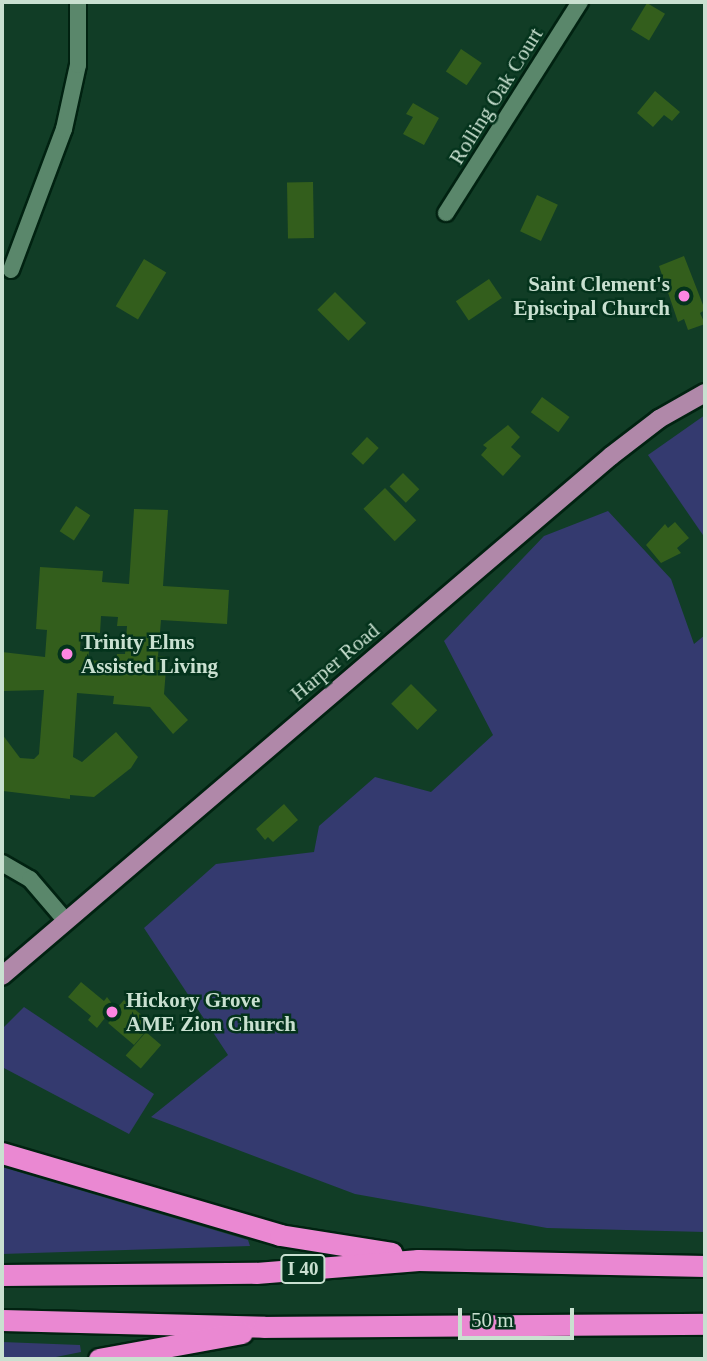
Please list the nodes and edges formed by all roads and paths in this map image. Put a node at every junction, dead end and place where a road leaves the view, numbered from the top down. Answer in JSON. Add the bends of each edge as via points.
{"nodes":[{"id":1,"x":78,"y":2,"type":"edge"},
{"id":2,"x":580,"y":2,"type":"edge"},
{"id":3,"x":446,"y":213,"type":"dead end"},
{"id":4,"x":11,"y":270,"type":"dead end"},
{"id":5,"x":705,"y":393,"type":"edge"},
{"id":6,"x":2,"y":863,"type":"edge"},
{"id":7,"x":65,"y":920,"type":"junction"},
{"id":8,"x":2,"y":976,"type":"edge"},
{"id":9,"x":2,"y":1153,"type":"edge"},
{"id":10,"x":418,"y":1260,"type":"junction"},
{"id":11,"x":705,"y":1266,"type":"edge"},
{"id":12,"x":2,"y":1275,"type":"edge"},
{"id":13,"x":2,"y":1320,"type":"edge"},
{"id":14,"x":705,"y":1324,"type":"edge"},
{"id":15,"x":264,"y":1327,"type":"junction"},
{"id":16,"x":99,"y":1359,"type":"edge"}],
"edges":[{"from":1,"to":4,"type":"street","via":[[78,65],[64,129]]},
{"from":2,"to":3,"type":"street","name":"Rolling Oak Court"},
{"from":5,"to":7,"type":"main road","name":"Harper Road","via":[[659,419],[611,456]]},
{"from":6,"to":7,"type":"street","via":[[30,879]]},
{"from":7,"to":8,"type":"main road","name":"Harper Road"},
{"from":9,"to":10,"type":"highway","via":[[280,1235]]},
{"from":10,"to":11,"type":"highway","number":"I 40"},
{"from":10,"to":12,"type":"highway","number":"I 40","via":[[256,1273]]},
{"from":13,"to":15,"type":"highway"},
{"from":14,"to":15,"type":"highway"},
{"from":15,"to":16,"type":"highway","via":[[199,1344]]}]}
